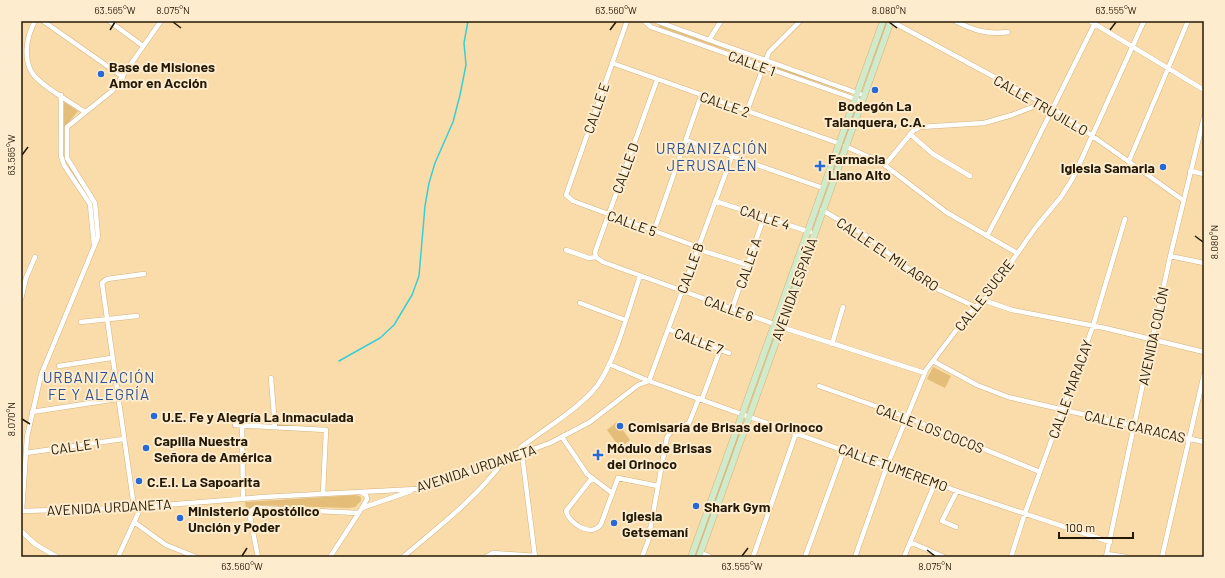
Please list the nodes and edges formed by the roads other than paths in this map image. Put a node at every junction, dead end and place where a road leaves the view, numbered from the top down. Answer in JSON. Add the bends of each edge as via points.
{"nodes":[{"id":1,"x":36,"y":21,"type":"edge"},
{"id":2,"x":43,"y":21,"type":"edge"},
{"id":3,"x":108,"y":21,"type":"edge"},
{"id":4,"x":161,"y":21,"type":"edge"},
{"id":5,"x":627,"y":21,"type":"edge"},
{"id":6,"x":644,"y":21,"type":"edge"},
{"id":7,"x":656,"y":21,"type":"edge"},
{"id":8,"x":721,"y":21,"type":"edge"},
{"id":9,"x":800,"y":21,"type":"edge"},
{"id":10,"x":883,"y":21,"type":"edge"},
{"id":11,"x":891,"y":21,"type":"edge"},
{"id":12,"x":955,"y":21,"type":"edge"},
{"id":13,"x":1090,"y":21,"type":"edge"},
{"id":14,"x":1144,"y":21,"type":"edge"},
{"id":15,"x":1188,"y":21,"type":"edge"},
{"id":16,"x":1095,"y":23,"type":"edge"},
{"id":17,"x":1008,"y":32,"type":"dead end"},
{"id":18,"x":709,"y":40,"type":"junction"},
{"id":19,"x":143,"y":46,"type":"junction"},
{"id":20,"x":1132,"y":47,"type":"junction"},
{"id":21,"x":765,"y":60,"type":"junction"},
{"id":22,"x":612,"y":63,"type":"junction"},
{"id":23,"x":763,"y":67,"type":"junction"},
{"id":24,"x":1168,"y":69,"type":"junction"},
{"id":25,"x":122,"y":77,"type":"junction"},
{"id":26,"x":657,"y":80,"type":"junction"},
{"id":27,"x":1204,"y":90,"type":"edge"},
{"id":28,"x":857,"y":92,"type":"junction"},
{"id":29,"x":61,"y":95,"type":"junction"},
{"id":30,"x":864,"y":95,"type":"junction"},
{"id":31,"x":701,"y":96,"type":"junction"},
{"id":32,"x":854,"y":99,"type":"junction"},
{"id":33,"x":861,"y":102,"type":"junction"},
{"id":34,"x":1043,"y":104,"type":"junction"},
{"id":35,"x":1053,"y":109,"type":"junction"},
{"id":36,"x":747,"y":111,"type":"junction"},
{"id":37,"x":85,"y":112,"type":"junction"},
{"id":38,"x":1204,"y":117,"type":"edge"},
{"id":39,"x":910,"y":134,"type":"junction"},
{"id":40,"x":1092,"y":134,"type":"junction"},
{"id":41,"x":686,"y":140,"type":"junction"},
{"id":42,"x":838,"y":143,"type":"junction"},
{"id":43,"x":846,"y":146,"type":"junction"},
{"id":44,"x":732,"y":156,"type":"junction"},
{"id":45,"x":1129,"y":161,"type":"junction"},
{"id":46,"x":885,"y":165,"type":"junction"},
{"id":47,"x":1190,"y":171,"type":"junction"},
{"id":48,"x":1204,"y":174,"type":"edge"},
{"id":49,"x":970,"y":176,"type":"dead end"},
{"id":50,"x":822,"y":188,"type":"junction"},
{"id":51,"x":567,"y":196,"type":"joint"},
{"id":52,"x":1183,"y":200,"type":"junction"},
{"id":53,"x":715,"y":201,"type":"junction"},
{"id":54,"x":822,"y":210,"type":"junction"},
{"id":55,"x":609,"y":214,"type":"junction"},
{"id":56,"x":764,"y":217,"type":"junction"},
{"id":57,"x":1125,"y":219,"type":"dead end"},
{"id":58,"x":654,"y":231,"type":"junction"},
{"id":59,"x":807,"y":231,"type":"junction"},
{"id":60,"x":814,"y":234,"type":"junction"},
{"id":61,"x":987,"y":236,"type":"junction"},
{"id":62,"x":94,"y":245,"type":"junction"},
{"id":63,"x":698,"y":248,"type":"junction"},
{"id":64,"x":566,"y":250,"type":"dead end"},
{"id":65,"x":1017,"y":252,"type":"junction"},
{"id":66,"x":1170,"y":256,"type":"junction"},
{"id":67,"x":35,"y":257,"type":"dead end"},
{"id":68,"x":596,"y":257,"type":"junction"},
{"id":69,"x":1204,"y":263,"type":"edge"},
{"id":70,"x":748,"y":265,"type":"junction"},
{"id":71,"x":144,"y":274,"type":"dead end"},
{"id":72,"x":640,"y":276,"type":"junction"},
{"id":73,"x":682,"y":291,"type":"junction"},
{"id":74,"x":21,"y":299,"type":"edge"},
{"id":75,"x":983,"y":300,"type":"junction"},
{"id":76,"x":580,"y":302,"type":"dead end"},
{"id":77,"x":843,"y":307,"type":"dead end"},
{"id":78,"x":976,"y":307,"type":"junction"},
{"id":79,"x":732,"y":309,"type":"junction"},
{"id":80,"x":137,"y":316,"type":"dead end"},
{"id":81,"x":106,"y":319,"type":"junction"},
{"id":82,"x":625,"y":320,"type":"junction"},
{"id":83,"x":81,"y":322,"type":"dead end"},
{"id":84,"x":774,"y":324,"type":"junction"},
{"id":85,"x":1093,"y":326,"type":"junction"},
{"id":86,"x":781,"y":327,"type":"junction"},
{"id":87,"x":668,"y":330,"type":"junction"},
{"id":88,"x":1152,"y":339,"type":"junction"},
{"id":89,"x":832,"y":344,"type":"junction"},
{"id":90,"x":720,"y":350,"type":"junction"},
{"id":91,"x":1204,"y":352,"type":"edge"},
{"id":92,"x":729,"y":354,"type":"dead end"},
{"id":93,"x":112,"y":358,"type":"junction"},
{"id":94,"x":933,"y":361,"type":"junction"},
{"id":95,"x":609,"y":364,"type":"junction"},
{"id":96,"x":59,"y":366,"type":"dead end"},
{"id":97,"x":924,"y":373,"type":"junction"},
{"id":98,"x":1204,"y":374,"type":"edge"},
{"id":99,"x":271,"y":378,"type":"dead end"},
{"id":100,"x":649,"y":380,"type":"junction"},
{"id":101,"x":819,"y":386,"type":"dead end"},
{"id":102,"x":117,"y":398,"type":"junction"},
{"id":103,"x":700,"y":399,"type":"junction"},
{"id":104,"x":1062,"y":410,"type":"junction"},
{"id":105,"x":32,"y":412,"type":"junction"},
{"id":106,"x":742,"y":414,"type":"junction"},
{"id":107,"x":749,"y":416,"type":"junction"},
{"id":108,"x":906,"y":417,"type":"junction"},
{"id":109,"x":235,"y":425,"type":"dead end"},
{"id":110,"x":242,"y":425,"type":"junction"},
{"id":111,"x":1134,"y":426,"type":"junction"},
{"id":112,"x":275,"y":427,"type":"junction"},
{"id":113,"x":796,"y":433,"type":"junction"},
{"id":114,"x":562,"y":436,"type":"junction"},
{"id":115,"x":123,"y":438,"type":"junction"},
{"id":116,"x":1189,"y":438,"type":"junction"},
{"id":117,"x":1204,"y":442,"type":"edge"},
{"id":118,"x":844,"y":450,"type":"junction"},
{"id":119,"x":26,"y":453,"type":"junction"},
{"id":120,"x":522,"y":454,"type":"junction"},
{"id":121,"x":514,"y":456,"type":"junction"},
{"id":122,"x":504,"y":460,"type":"junction"},
{"id":123,"x":887,"y":466,"type":"junction"},
{"id":124,"x":1040,"y":472,"type":"junction"},
{"id":125,"x":592,"y":478,"type":"junction"},
{"id":126,"x":935,"y":483,"type":"junction"},
{"id":127,"x":658,"y":486,"type":"junction"},
{"id":128,"x":416,"y":489,"type":"junction"},
{"id":129,"x":957,"y":490,"type":"junction"},
{"id":130,"x":360,"y":492,"type":"junction"},
{"id":131,"x":323,"y":493,"type":"junction"},
{"id":132,"x":612,"y":493,"type":"junction"},
{"id":133,"x":243,"y":499,"type":"junction"},
{"id":134,"x":134,"y":507,"type":"junction"},
{"id":135,"x":141,"y":507,"type":"junction"},
{"id":136,"x":362,"y":508,"type":"junction"},
{"id":137,"x":22,"y":511,"type":"edge"},
{"id":138,"x":358,"y":512,"type":"junction"},
{"id":139,"x":1025,"y":513,"type":"junction"},
{"id":140,"x":134,"y":522,"type":"junction"},
{"id":141,"x":956,"y":527,"type":"dead end"},
{"id":142,"x":21,"y":531,"type":"edge"},
{"id":143,"x":910,"y":542,"type":"junction"},
{"id":144,"x":1110,"y":542,"type":"junction"},
{"id":145,"x":184,"y":555,"type":"edge"},
{"id":146,"x":700,"y":555,"type":"edge"},
{"id":147,"x":535,"y":556,"type":"edge"},
{"id":148,"x":1107,"y":556,"type":"edge"},
{"id":149,"x":57,"y":557,"type":"edge"},
{"id":150,"x":118,"y":557,"type":"edge"},
{"id":151,"x":196,"y":557,"type":"edge"},
{"id":152,"x":258,"y":557,"type":"edge"},
{"id":153,"x":330,"y":557,"type":"edge"},
{"id":154,"x":402,"y":557,"type":"edge"},
{"id":155,"x":486,"y":557,"type":"edge"},
{"id":156,"x":642,"y":557,"type":"edge"},
{"id":157,"x":691,"y":557,"type":"edge"},
{"id":158,"x":710,"y":557,"type":"edge"},
{"id":159,"x":753,"y":557,"type":"edge"},
{"id":160,"x":805,"y":557,"type":"edge"},
{"id":161,"x":855,"y":557,"type":"edge"},
{"id":162,"x":904,"y":557,"type":"edge"},
{"id":163,"x":944,"y":557,"type":"edge"},
{"id":164,"x":1011,"y":557,"type":"edge"},
{"id":165,"x":1126,"y":557,"type":"edge"},
{"id":166,"x":1162,"y":557,"type":"edge"}],
"edges":[{"from":1,"to":29,"type":"street","via":[[28,35],[30,66],[36,77]]},
{"from":2,"to":25,"type":"street"},
{"from":3,"to":19,"type":"street"},
{"from":4,"to":19,"type":"street"},
{"from":5,"to":22,"type":"street","name":"CALLE E"},
{"from":6,"to":23,"type":"street","name":"CALLE 1","via":[[651,27]]},
{"from":7,"to":18,"type":"street","name":"CALLE 1"},
{"from":8,"to":18,"type":"street"},
{"from":9,"to":21,"type":"street","via":[[772,49]]},
{"from":10,"to":28,"type":"main road","name":"AVENIDA ESPAÑA"},
{"from":11,"to":30,"type":"main road","name":"AVENIDA ESPAÑA"},
{"from":11,"to":34,"type":"street","name":"CALLE TRUJILLO"},
{"from":12,"to":17,"type":"street","via":[[979,32]]},
{"from":13,"to":16,"type":"street"},
{"from":14,"to":20,"type":"street","name":"CALLE SUCRE"},
{"from":15,"to":24,"type":"street"},
{"from":16,"to":20,"type":"street"},
{"from":16,"to":35,"type":"street"},
{"from":18,"to":21,"type":"street","name":"CALLE 1"},
{"from":19,"to":25,"type":"street"},
{"from":20,"to":24,"type":"street"},
{"from":20,"to":40,"type":"street","name":"CALLE SUCRE"},
{"from":21,"to":23,"type":"street"},
{"from":21,"to":28,"type":"street","name":"CALLE 1"},
{"from":22,"to":26,"type":"street","name":"CALLE 2"},
{"from":22,"to":51,"type":"street","name":"CALLE E"},
{"from":23,"to":32,"type":"street","name":"CALLE 1"},
{"from":23,"to":36,"type":"street"},
{"from":24,"to":27,"type":"street"},
{"from":24,"to":45,"type":"street"},
{"from":25,"to":37,"type":"street","via":[[112,91]]},
{"from":26,"to":31,"type":"street","name":"CALLE 2"},
{"from":26,"to":55,"type":"street","name":"CALLE D"},
{"from":28,"to":30,"type":"street","name":"CALLE 1"},
{"from":28,"to":32,"type":"main road","name":"AVENIDA ESPAÑA"},
{"from":29,"to":37,"type":"street"},
{"from":29,"to":62,"type":"street","via":[[61,156],[64,166],[89,202]]},
{"from":30,"to":33,"type":"main road","name":"AVENIDA ESPAÑA"},
{"from":31,"to":36,"type":"street","name":"CALLE 2"},
{"from":31,"to":41,"type":"street"},
{"from":32,"to":33,"type":"street","name":"CALLE 1"},
{"from":32,"to":42,"type":"main road","name":"AVENIDA ESPAÑA"},
{"from":33,"to":43,"type":"main road","name":"AVENIDA ESPAÑA"},
{"from":34,"to":35,"type":"street","name":"CALLE TRUJILLO"},
{"from":34,"to":39,"type":"street","via":[[998,120],[973,125],[920,127]]},
{"from":35,"to":40,"type":"street","name":"CALLE TRUJILLO"},
{"from":35,"to":61,"type":"street"},
{"from":36,"to":42,"type":"street","name":"CALLE 2"},
{"from":37,"to":62,"type":"street","via":[[67,127],[66,156],[95,203],[98,237]]},
{"from":38,"to":47,"type":"street","name":"AVENIDA COLÓN"},
{"from":39,"to":46,"type":"street"},
{"from":39,"to":49,"type":"street","via":[[933,154]]},
{"from":40,"to":45,"type":"street","name":"CALLE TRUJILLO"},
{"from":40,"to":65,"type":"street","name":"CALLE SUCRE","via":[[1065,191]]},
{"from":41,"to":44,"type":"street"},
{"from":41,"to":58,"type":"street"},
{"from":42,"to":50,"type":"main road","name":"AVENIDA ESPAÑA"},
{"from":43,"to":46,"type":"street"},
{"from":43,"to":54,"type":"main road","name":"AVENIDA ESPAÑA"},
{"from":44,"to":50,"type":"street"},
{"from":44,"to":53,"type":"street","name":"CALLE B"},
{"from":45,"to":52,"type":"street","name":"CALLE TRUJILLO"},
{"from":46,"to":61,"type":"street","via":[[946,212]]},
{"from":47,"to":48,"type":"street"},
{"from":47,"to":52,"type":"street","name":"AVENIDA COLÓN"},
{"from":50,"to":59,"type":"main road","name":"AVENIDA ESPAÑA"},
{"from":51,"to":55,"type":"street","name":"CALLE 5","via":[[573,201]]},
{"from":52,"to":66,"type":"street","name":"AVENIDA COLÓN"},
{"from":53,"to":56,"type":"street","name":"CALLE 4"},
{"from":53,"to":63,"type":"street","name":"CALLE B"},
{"from":54,"to":60,"type":"main road","name":"AVENIDA ESPAÑA"},
{"from":54,"to":78,"type":"street","name":"CALLE EL MILAGRO","via":[[865,235],[931,286]]},
{"from":55,"to":58,"type":"street","name":"CALLE 5"},
{"from":55,"to":68,"type":"street","name":"CALLE D","via":[[595,252]]},
{"from":56,"to":59,"type":"street","name":"CALLE 4"},
{"from":56,"to":70,"type":"street","name":"CALLE A"},
{"from":57,"to":85,"type":"street","name":"CALLE MARACAY"},
{"from":58,"to":63,"type":"street","name":"CALLE 5"},
{"from":59,"to":60,"type":"street","name":"CALLE 4"},
{"from":59,"to":84,"type":"main road","name":"AVENIDA ESPAÑA"},
{"from":60,"to":86,"type":"main road","name":"AVENIDA ESPAÑA"},
{"from":61,"to":65,"type":"street"},
{"from":62,"to":105,"type":"street","via":[[44,364]]},
{"from":63,"to":70,"type":"street","name":"CALLE 5"},
{"from":63,"to":73,"type":"street","name":"CALLE B"},
{"from":64,"to":68,"type":"street","name":"CALLE 6","via":[[589,258]]},
{"from":65,"to":75,"type":"street","name":"CALLE SUCRE"},
{"from":66,"to":69,"type":"street"},
{"from":66,"to":88,"type":"street","name":"AVENIDA COLÓN"},
{"from":67,"to":74,"type":"street"},
{"from":68,"to":72,"type":"street","name":"CALLE 6","via":[[602,262]]},
{"from":70,"to":79,"type":"street","name":"CALLE A"},
{"from":71,"to":81,"type":"street","via":[[103,281]]},
{"from":72,"to":73,"type":"street","name":"CALLE 6"},
{"from":72,"to":82,"type":"street"},
{"from":73,"to":79,"type":"street","name":"CALLE 6"},
{"from":73,"to":87,"type":"street","name":"CALLE B"},
{"from":75,"to":78,"type":"street","name":"CALLE SUCRE"},
{"from":75,"to":85,"type":"street","via":[[1012,310]]},
{"from":76,"to":82,"type":"street"},
{"from":77,"to":89,"type":"street"},
{"from":78,"to":94,"type":"street","name":"CALLE SUCRE"},
{"from":79,"to":84,"type":"street","name":"CALLE 6"},
{"from":80,"to":81,"type":"street"},
{"from":81,"to":83,"type":"street"},
{"from":81,"to":93,"type":"street"},
{"from":82,"to":95,"type":"street"},
{"from":84,"to":106,"type":"main road","name":"AVENIDA ESPAÑA"},
{"from":85,"to":88,"type":"street"},
{"from":85,"to":104,"type":"street","name":"CALLE MARACAY"},
{"from":86,"to":89,"type":"street"},
{"from":86,"to":107,"type":"main road","name":"AVENIDA ESPAÑA"},
{"from":87,"to":90,"type":"street","name":"CALLE 7"},
{"from":87,"to":100,"type":"street","name":"CALLE B"},
{"from":88,"to":91,"type":"street"},
{"from":88,"to":111,"type":"street","name":"AVENIDA COLÓN"},
{"from":89,"to":97,"type":"street"},
{"from":90,"to":92,"type":"street","name":"CALLE 7"},
{"from":90,"to":103,"type":"street"},
{"from":93,"to":96,"type":"street"},
{"from":93,"to":102,"type":"street"},
{"from":94,"to":97,"type":"street","name":"CALLE SUCRE"},
{"from":94,"to":104,"type":"street","name":"CALLE CARACAS","via":[[993,392]]},
{"from":95,"to":100,"type":"street","name":"CALLE TUMEREMO"},
{"from":95,"to":121,"type":"street","via":[[587,397],[521,447]]},
{"from":97,"to":108,"type":"street","name":"CALLE SUCRE"},
{"from":98,"to":116,"type":"street"},
{"from":99,"to":112,"type":"street"},
{"from":100,"to":103,"type":"street","name":"CALLE TUMEREMO"},
{"from":100,"to":114,"type":"street","name":"AVENIDA URDANETA","via":[[638,385],[594,419]]},
{"from":101,"to":108,"type":"street","name":"CALLE LOS COCOS"},
{"from":102,"to":105,"type":"street"},
{"from":102,"to":115,"type":"street"},
{"from":103,"to":106,"type":"street","name":"CALLE TUMEREMO"},
{"from":103,"to":127,"type":"street","via":[[689,423],[668,435]]},
{"from":104,"to":111,"type":"street","name":"CALLE CARACAS"},
{"from":104,"to":124,"type":"street","name":"CALLE MARACAY"},
{"from":105,"to":119,"type":"street"},
{"from":106,"to":107,"type":"street","name":"CALLE TUMEREMO"},
{"from":106,"to":157,"type":"main road","name":"AVENIDA ESPAÑA"},
{"from":107,"to":113,"type":"street","name":"CALLE TUMEREMO"},
{"from":107,"to":146,"type":"main road","name":"AVENIDA ESPAÑA"},
{"from":108,"to":123,"type":"street","name":"CALLE SUCRE"},
{"from":108,"to":124,"type":"street","name":"CALLE LOS COCOS"},
{"from":109,"to":110,"type":"street"},
{"from":110,"to":112,"type":"street"},
{"from":110,"to":133,"type":"street"},
{"from":111,"to":116,"type":"street","name":"CALLE CARACAS"},
{"from":111,"to":144,"type":"street","name":"AVENIDA COLÓN"},
{"from":112,"to":131,"type":"street","via":[[326,430]]},
{"from":113,"to":118,"type":"street","name":"CALLE TUMEREMO"},
{"from":113,"to":159,"type":"street"},
{"from":114,"to":120,"type":"street","name":"AVENIDA URDANETA"},
{"from":114,"to":125,"type":"street"},
{"from":115,"to":119,"type":"street","name":"CALLE 1"},
{"from":115,"to":134,"type":"street"},
{"from":116,"to":117,"type":"street","name":"CALLE CARACAS"},
{"from":116,"to":166,"type":"street"},
{"from":118,"to":123,"type":"street","name":"CALLE TUMEREMO"},
{"from":118,"to":160,"type":"street"},
{"from":119,"to":137,"type":"street"},
{"from":120,"to":121,"type":"street","name":"AVENIDA URDANETA"},
{"from":120,"to":147,"type":"street"},
{"from":121,"to":122,"type":"street","name":"AVENIDA URDANETA"},
{"from":122,"to":128,"type":"street","name":"AVENIDA URDANETA"},
{"from":122,"to":154,"type":"street","via":[[489,480],[456,513]]},
{"from":123,"to":126,"type":"street","name":"CALLE TUMEREMO"},
{"from":123,"to":161,"type":"street","name":"CALLE SUCRE"},
{"from":124,"to":139,"type":"street","name":"CALLE MARACAY"},
{"from":125,"to":132,"type":"street"},
{"from":125,"to":132,"type":"street","via":[[566,510],[566,514],[574,523],[588,530],[599,527]]},
{"from":126,"to":129,"type":"street","name":"CALLE TUMEREMO"},
{"from":126,"to":143,"type":"street"},
{"from":127,"to":132,"type":"street","via":[[618,478]]},
{"from":127,"to":156,"type":"street","via":[[647,546]]},
{"from":128,"to":130,"type":"street","name":"AVENIDA URDANETA"},
{"from":128,"to":136,"type":"street"},
{"from":129,"to":139,"type":"street","name":"CALLE TUMEREMO"},
{"from":129,"to":141,"type":"street","via":[[942,521]]},
{"from":130,"to":131,"type":"street","name":"AVENIDA URDANETA"},
{"from":130,"to":136,"type":"street","via":[[367,497]]},
{"from":131,"to":133,"type":"street","name":"AVENIDA URDANETA"},
{"from":133,"to":135,"type":"street","name":"AVENIDA URDANETA"},
{"from":134,"to":135,"type":"street","name":"AVENIDA URDANETA"},
{"from":134,"to":137,"type":"street","name":"AVENIDA URDANETA"},
{"from":135,"to":140,"type":"street"},
{"from":136,"to":138,"type":"street"},
{"from":138,"to":152,"type":"street","via":[[255,508],[251,511],[250,517]]},
{"from":138,"to":153,"type":"street"},
{"from":139,"to":144,"type":"street","name":"CALLE TUMEREMO"},
{"from":139,"to":164,"type":"street","name":"CALLE MARACAY"},
{"from":140,"to":145,"type":"street"},
{"from":140,"to":150,"type":"street"},
{"from":142,"to":149,"type":"street","via":[[35,544]]},
{"from":143,"to":162,"type":"street"},
{"from":143,"to":163,"type":"street"},
{"from":144,"to":148,"type":"street","name":"AVENIDA COLÓN"},
{"from":145,"to":151,"type":"street"},
{"from":146,"to":158,"type":"street"},
{"from":147,"to":155,"type":"street","via":[[493,554]]},
{"from":148,"to":165,"type":"street"}]}
